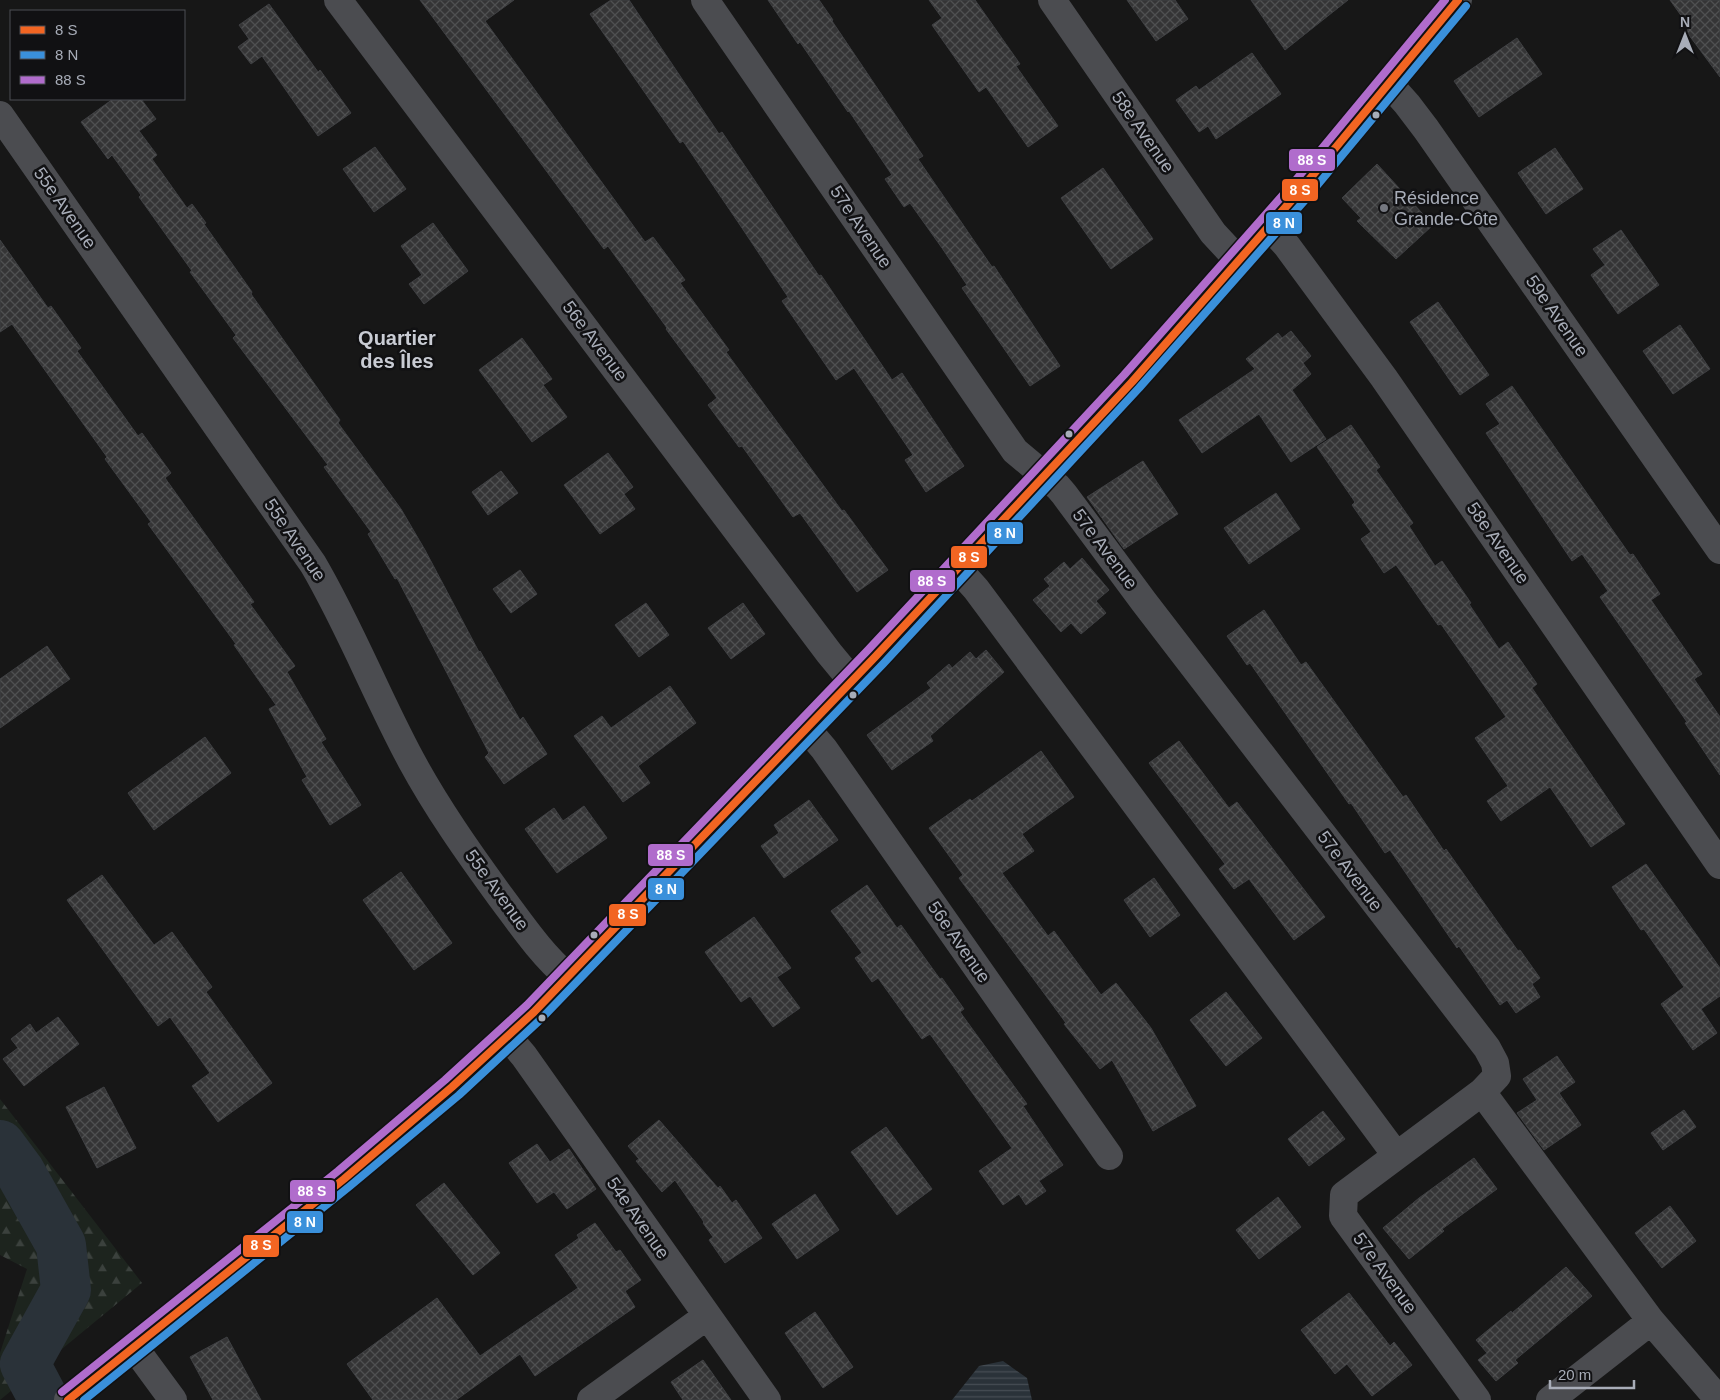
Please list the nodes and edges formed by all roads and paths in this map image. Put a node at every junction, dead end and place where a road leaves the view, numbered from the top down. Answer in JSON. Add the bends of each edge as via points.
{"nodes":[{"id":1,"x":338,"y":0,"type":"edge"},
{"id":2,"x":705,"y":0,"type":"edge"},
{"id":3,"x":1052,"y":0,"type":"edge"},
{"id":4,"x":1452,"y":2,"type":"edge"},
{"id":5,"x":1390,"y":85,"type":"junction"},
{"id":6,"x":0,"y":115,"type":"edge"},
{"id":7,"x":1269,"y":226,"type":"junction"},
{"id":8,"x":1239,"y":261,"type":"junction"},
{"id":9,"x":1045,"y":475,"type":"junction"},
{"id":10,"x":1720,"y":550,"type":"edge"},
{"id":11,"x":958,"y":569,"type":"junction"},
{"id":12,"x":853,"y":682,"type":"junction"},
{"id":13,"x":808,"y":729,"type":"junction"},
{"id":14,"x":1720,"y":865,"type":"edge"},
{"id":15,"x":568,"y":977,"type":"junction"},
{"id":16,"x":508,"y":1037,"type":"junction"},
{"id":17,"x":1482,"y":1092,"type":"junction"},
{"id":18,"x":1396,"y":1155,"type":"junction"},
{"id":19,"x":1108,"y":1156,"type":"dead end"},
{"id":20,"x":707,"y":1316,"type":"junction"},
{"id":21,"x":1651,"y":1321,"type":"junction"},
{"id":22,"x":134,"y":1347,"type":"junction"},
{"id":23,"x":72,"y":1398,"type":"edge"},
{"id":24,"x":173,"y":1400,"type":"edge"},
{"id":25,"x":591,"y":1400,"type":"edge"},
{"id":26,"x":767,"y":1400,"type":"edge"},
{"id":27,"x":1477,"y":1400,"type":"edge"},
{"id":28,"x":1550,"y":1400,"type":"edge"},
{"id":29,"x":1720,"y":1400,"type":"edge"}],
"edges":[{"from":1,"to":12,"type":"street","name":"56e Avenue"},
{"from":2,"to":9,"type":"street","name":"57e Avenue","via":[[1015,451]]},
{"from":3,"to":8,"type":"street","name":"58e Avenue","via":[[1213,233]]},
{"from":4,"to":5,"type":"main road"},
{"from":5,"to":7,"type":"main road"},
{"from":5,"to":10,"type":"street","name":"59e Avenue","via":[[1426,129]]},
{"from":6,"to":15,"type":"street","name":"55e Avenue","via":[[313,564],[334,600],[410,759],[436,804],[540,950]]},
{"from":7,"to":8,"type":"main road"},
{"from":7,"to":14,"type":"street","name":"58e Avenue","via":[[1384,378]]},
{"from":8,"to":9,"type":"main road"},
{"from":9,"to":11,"type":"main road"},
{"from":9,"to":17,"type":"street","name":"57e Avenue","via":[[1064,494],[1487,1048],[1497,1076]]},
{"from":11,"to":12,"type":"main road"},
{"from":11,"to":18,"type":"street"},
{"from":12,"to":13,"type":"main road"},
{"from":13,"to":15,"type":"main road"},
{"from":13,"to":19,"type":"street","name":"56e Avenue"},
{"from":15,"to":16,"type":"main road"},
{"from":16,"to":20,"type":"street","name":"54e Avenue","via":[[571,1121]]},
{"from":16,"to":22,"type":"main road","via":[[371,1157]]},
{"from":17,"to":18,"type":"street","name":"57e Avenue"},
{"from":17,"to":21,"type":"street"},
{"from":18,"to":27,"type":"street","name":"57e Avenue","via":[[1344,1195],[1343,1216]]},
{"from":20,"to":25,"type":"street"},
{"from":20,"to":26,"type":"street","name":"54e Avenue"},
{"from":21,"to":28,"type":"street"},
{"from":21,"to":29,"type":"street"},
{"from":22,"to":23,"type":"main road"},
{"from":22,"to":24,"type":"street"}]}
